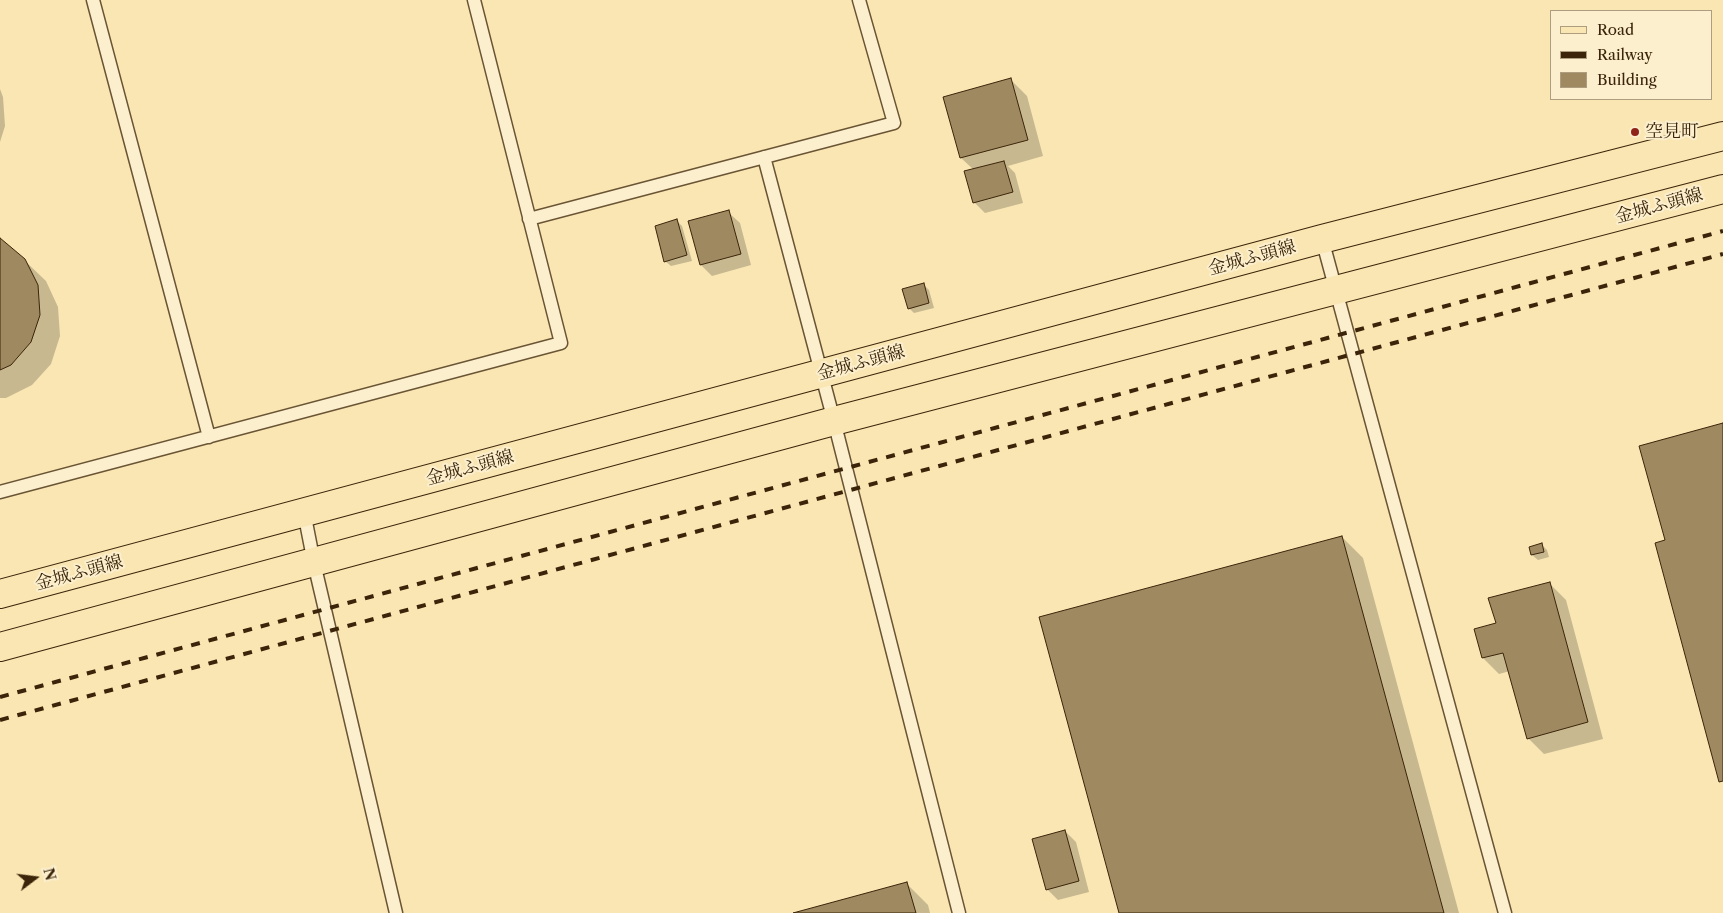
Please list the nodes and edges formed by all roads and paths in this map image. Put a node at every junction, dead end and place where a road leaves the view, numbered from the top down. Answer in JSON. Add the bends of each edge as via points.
{"nodes":[{"id":1,"x":93,"y":0,"type":"edge"},
{"id":2,"x":474,"y":0,"type":"edge"},
{"id":3,"x":859,"y":0,"type":"edge"},
{"id":4,"x":1723,"y":136,"type":"edge"},
{"id":5,"x":764,"y":157,"type":"junction"},
{"id":6,"x":1723,"y":189,"type":"edge"},
{"id":7,"x":529,"y":219,"type":"junction"},
{"id":8,"x":1322,"y":239,"type":"junction"},
{"id":9,"x":1335,"y":290,"type":"junction"},
{"id":10,"x":822,"y":374,"type":"junction"},
{"id":11,"x":834,"y":421,"type":"junction"},
{"id":12,"x":209,"y":437,"type":"junction"},
{"id":13,"x":0,"y":492,"type":"edge"},
{"id":14,"x":304,"y":512,"type":"junction"},
{"id":15,"x":314,"y":562,"type":"junction"},
{"id":16,"x":0,"y":594,"type":"edge"},
{"id":17,"x":0,"y":648,"type":"edge"},
{"id":18,"x":396,"y":913,"type":"edge"},
{"id":19,"x":959,"y":913,"type":"edge"},
{"id":20,"x":1505,"y":913,"type":"edge"}],
"edges":[{"from":1,"to":12,"type":"lane"},
{"from":2,"to":7,"type":"lane"},
{"from":3,"to":5,"type":"lane","via":[[894,122]]},
{"from":4,"to":8,"type":"main road","name":"金城ふ頭線"},
{"from":5,"to":7,"type":"lane"},
{"from":5,"to":10,"type":"lane"},
{"from":6,"to":9,"type":"main road","name":"金城ふ頭線"},
{"from":7,"to":12,"type":"lane","via":[[560,343]]},
{"from":8,"to":9,"type":"lane"},
{"from":8,"to":10,"type":"main road","name":"金城ふ頭線"},
{"from":9,"to":11,"type":"main road","name":"金城ふ頭線"},
{"from":9,"to":20,"type":"lane"},
{"from":10,"to":11,"type":"lane"},
{"from":10,"to":14,"type":"main road","name":"金城ふ頭線"},
{"from":11,"to":15,"type":"main road","name":"金城ふ頭線"},
{"from":11,"to":19,"type":"lane"},
{"from":12,"to":13,"type":"lane"},
{"from":14,"to":15,"type":"lane"},
{"from":14,"to":16,"type":"main road","name":"金城ふ頭線"},
{"from":15,"to":17,"type":"main road","name":"金城ふ頭線"},
{"from":15,"to":18,"type":"lane"}]}
